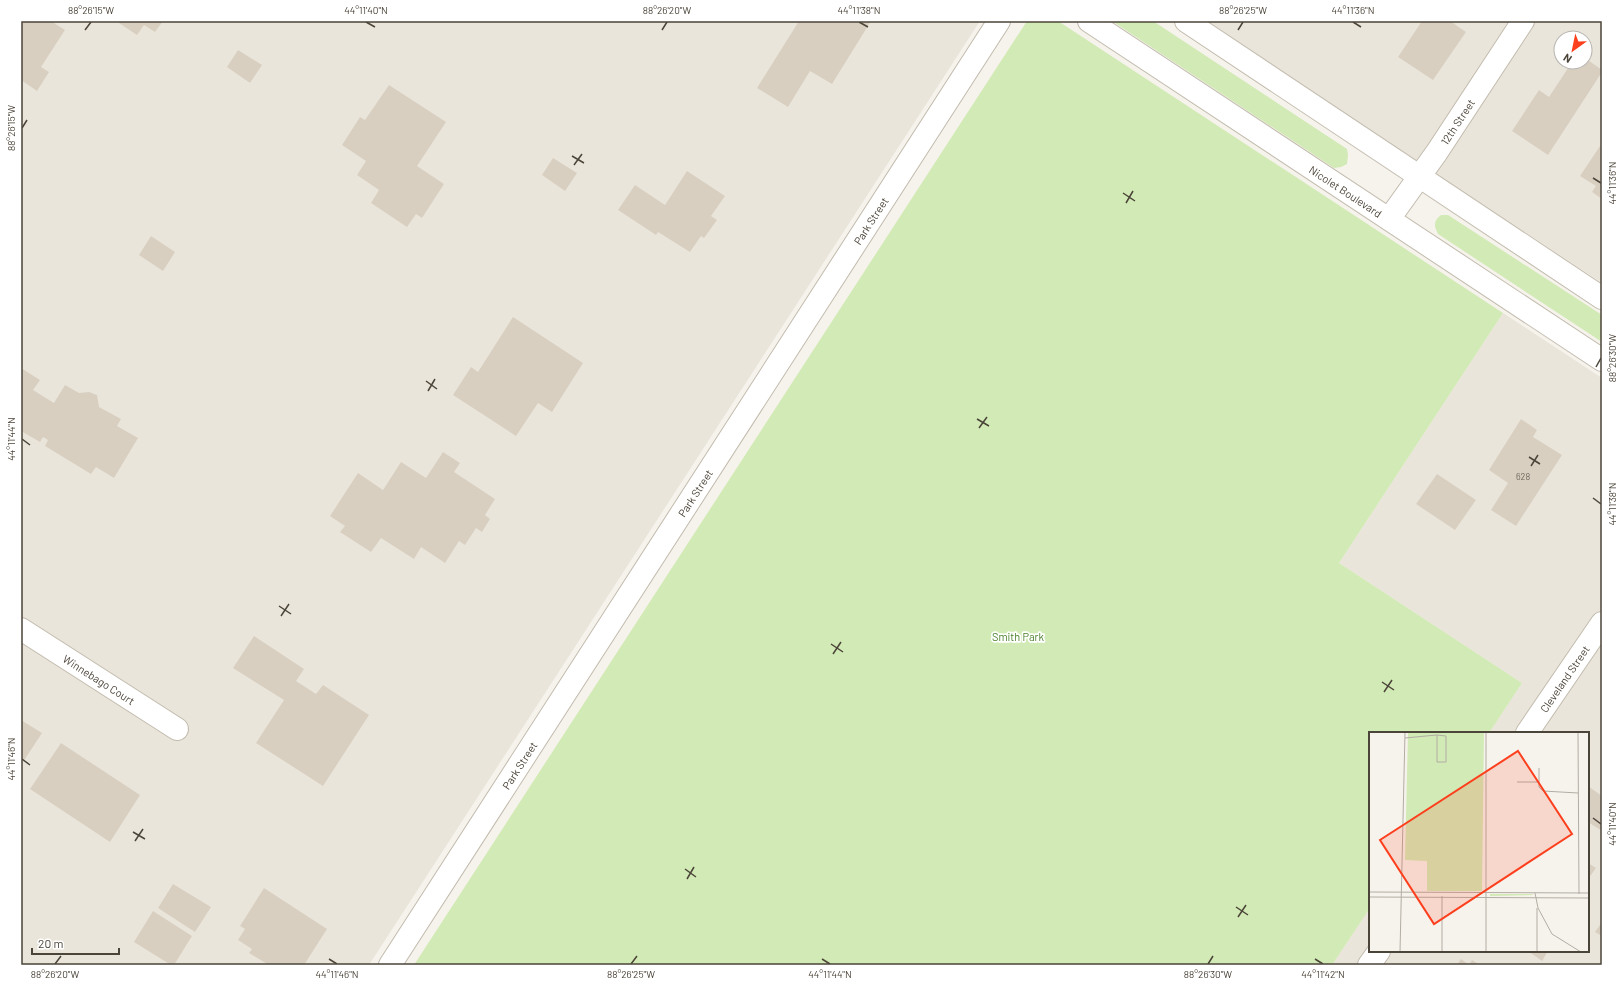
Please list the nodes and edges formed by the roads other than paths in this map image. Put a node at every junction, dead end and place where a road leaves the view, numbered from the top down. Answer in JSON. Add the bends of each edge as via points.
{"nodes":[{"id":1,"x":999,"y":21,"type":"edge"},
{"id":2,"x":1089,"y":21,"type":"edge"},
{"id":3,"x":1186,"y":21,"type":"edge"},
{"id":4,"x":1523,"y":21,"type":"edge"},
{"id":5,"x":1420,"y":176,"type":"junction"},
{"id":6,"x":1389,"y":219,"type":"junction"},
{"id":7,"x":1602,"y":298,"type":"edge"},
{"id":8,"x":1602,"y":360,"type":"edge"},
{"id":9,"x":1602,"y":624,"type":"edge"},
{"id":10,"x":21,"y":629,"type":"edge"},
{"id":11,"x":176,"y":730,"type":"dead end"},
{"id":12,"x":1528,"y":732,"type":"edge"},
{"id":13,"x":1378,"y":952,"type":"edge"},
{"id":14,"x":390,"y":965,"type":"edge"},
{"id":15,"x":1369,"y":965,"type":"edge"}],
"edges":[{"from":1,"to":14,"type":"street","name":"Park Street"},
{"from":2,"to":6,"type":"street","name":"Nicolet Boulevard"},
{"from":3,"to":5,"type":"street"},
{"from":4,"to":5,"type":"street","name":"12th Street"},
{"from":5,"to":6,"type":"street","name":"12th Street"},
{"from":5,"to":7,"type":"street"},
{"from":6,"to":8,"type":"street","name":"Nicolet Boulevard"},
{"from":9,"to":12,"type":"street","name":"Cleveland Street"},
{"from":10,"to":11,"type":"street","name":"Winnebago Court"},
{"from":13,"to":15,"type":"street"}]}
